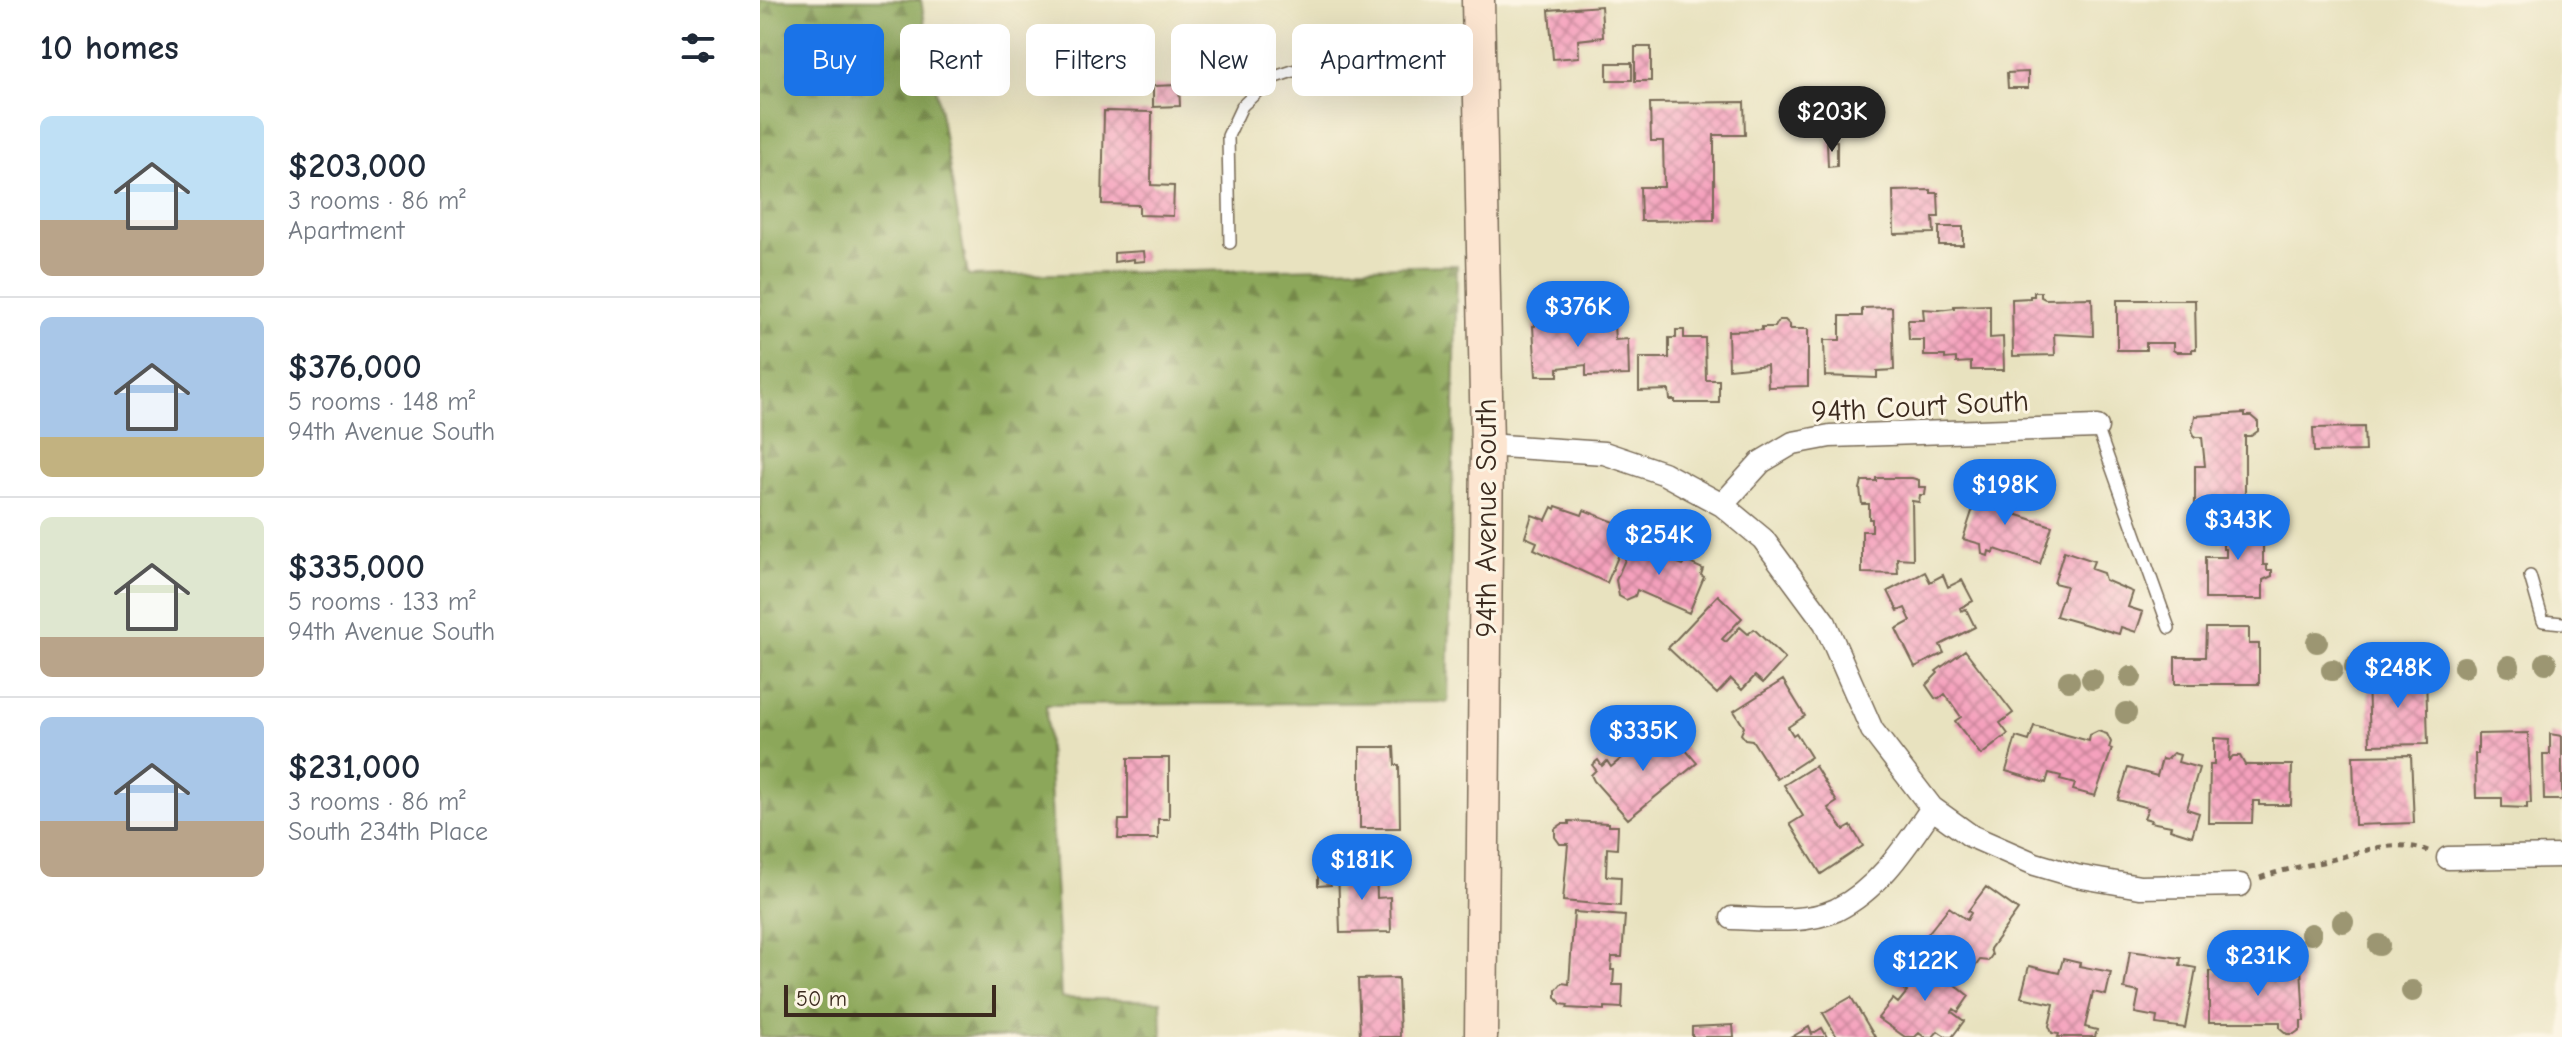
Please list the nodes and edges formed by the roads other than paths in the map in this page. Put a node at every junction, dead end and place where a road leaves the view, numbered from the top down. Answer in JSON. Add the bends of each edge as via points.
{"nodes":[{"id":1,"x":1478,"y":0,"type":"edge"},
{"id":2,"x":1479,"y":60,"type":"junction"},
{"id":3,"x":1230,"y":243,"type":"dead end"},
{"id":4,"x":2097,"y":427,"type":"joint"},
{"id":5,"x":1487,"y":445,"type":"junction"},
{"id":6,"x":1722,"y":505,"type":"junction"},
{"id":7,"x":2530,"y":576,"type":"dead end"},
{"id":8,"x":2562,"y":623,"type":"edge"},
{"id":9,"x":2169,"y":628,"type":"dead end"},
{"id":10,"x":1932,"y":808,"type":"junction"},
{"id":11,"x":2562,"y":856,"type":"edge"},
{"id":12,"x":2448,"y":858,"type":"road end"},
{"id":13,"x":2240,"y":885,"type":"road end"},
{"id":14,"x":1732,"y":918,"type":"dead end"},
{"id":15,"x":1481,"y":1037,"type":"edge"}],
"edges":[{"from":1,"to":2,"type":"street","name":"94th Avenue South"},
{"from":2,"to":3,"type":"lane","via":[[1311,65],[1272,78],[1242,106],[1228,136]]},
{"from":2,"to":5,"type":"street","name":"94th Avenue South"},
{"from":4,"to":6,"type":"street","name":"94th Court South","via":[[1830,436],[1793,443],[1761,462]]},
{"from":4,"to":9,"type":"lane"},
{"from":5,"to":6,"type":"street","via":[[1604,453],[1663,473]]},
{"from":5,"to":15,"type":"street","name":"94th Avenue South"},
{"from":6,"to":10,"type":"street","via":[[1763,539],[1825,623],[1872,730]]},
{"from":7,"to":8,"type":"lane","via":[[2543,621]]},
{"from":10,"to":13,"type":"street","via":[[1971,836],[2076,876],[2140,887]]},
{"from":10,"to":14,"type":"street","via":[[1894,863],[1835,910],[1802,917]]},
{"from":11,"to":12,"type":"street"}]}
